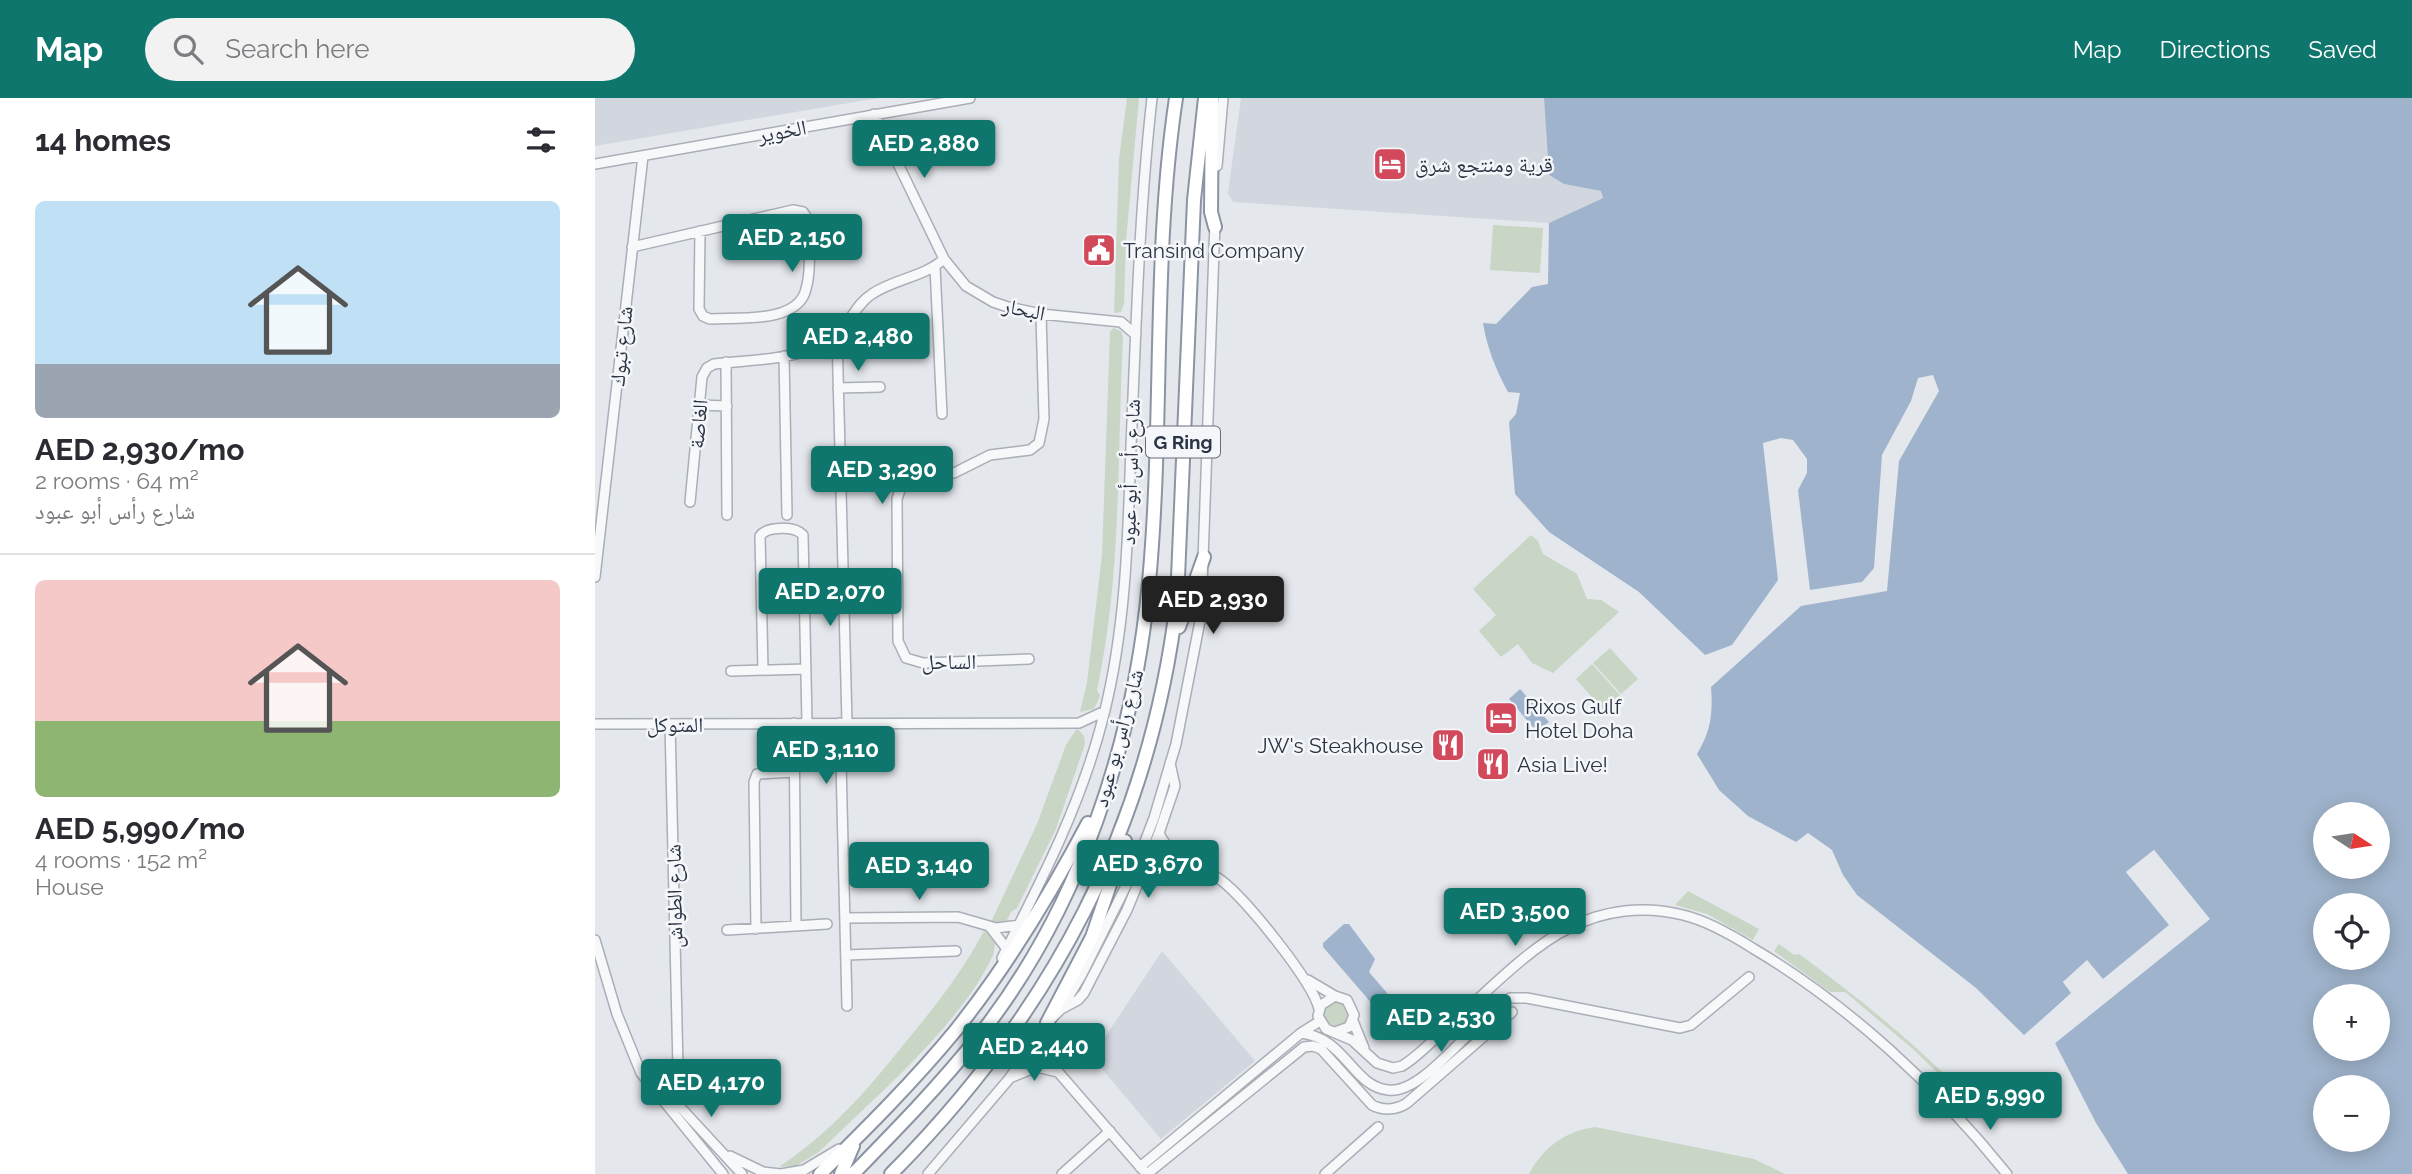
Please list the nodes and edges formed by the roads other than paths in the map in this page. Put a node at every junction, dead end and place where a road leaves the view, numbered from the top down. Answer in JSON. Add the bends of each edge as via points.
{"nodes":[{"id":1,"x":970,"y":98,"type":"edge"},
{"id":2,"x":1152,"y":98,"type":"edge"},
{"id":3,"x":1173,"y":98,"type":"edge"},
{"id":4,"x":1205,"y":98,"type":"edge"},
{"id":5,"x":1212,"y":98,"type":"edge"},
{"id":6,"x":1223,"y":98,"type":"edge"},
{"id":7,"x":874,"y":114,"type":"junction"},
{"id":8,"x":643,"y":156,"type":"junction"},
{"id":9,"x":595,"y":164,"type":"edge"},
{"id":10,"x":1215,"y":227,"type":"junction"},
{"id":11,"x":700,"y":231,"type":"junction"},
{"id":12,"x":632,"y":247,"type":"junction"},
{"id":13,"x":944,"y":259,"type":"junction"},
{"id":14,"x":935,"y":267,"type":"junction"},
{"id":15,"x":1137,"y":309,"type":"junction"},
{"id":16,"x":1041,"y":314,"type":"junction"},
{"id":17,"x":1121,"y":322,"type":"junction"},
{"id":18,"x":837,"y":334,"type":"junction"},
{"id":19,"x":1136,"y":335,"type":"junction"},
{"id":20,"x":784,"y":356,"type":"junction"},
{"id":21,"x":726,"y":362,"type":"junction"},
{"id":22,"x":880,"y":387,"type":"dead end"},
{"id":23,"x":838,"y":388,"type":"junction"},
{"id":24,"x":699,"y":405,"type":"junction"},
{"id":25,"x":727,"y":406,"type":"junction"},
{"id":26,"x":942,"y":414,"type":"dead end"},
{"id":27,"x":690,"y":502,"type":"dead end"},
{"id":28,"x":727,"y":515,"type":"dead end"},
{"id":29,"x":787,"y":515,"type":"dead end"},
{"id":30,"x":1204,"y":557,"type":"junction"},
{"id":31,"x":595,"y":577,"type":"edge"},
{"id":32,"x":1171,"y":651,"type":"junction"},
{"id":33,"x":1030,"y":659,"type":"dead end"},
{"id":34,"x":806,"y":669,"type":"junction"},
{"id":35,"x":763,"y":670,"type":"junction"},
{"id":36,"x":731,"y":671,"type":"dead end"},
{"id":37,"x":1105,"y":711,"type":"junction"},
{"id":38,"x":794,"y":723,"type":"junction"},
{"id":39,"x":807,"y":723,"type":"junction"},
{"id":40,"x":843,"y":723,"type":"junction"},
{"id":41,"x":1079,"y":723,"type":"junction"},
{"id":42,"x":595,"y":724,"type":"edge"},
{"id":43,"x":670,"y":724,"type":"junction"},
{"id":44,"x":1097,"y":740,"type":"junction"},
{"id":45,"x":1170,"y":763,"type":"junction"},
{"id":46,"x":794,"y":772,"type":"junction"},
{"id":47,"x":1109,"y":782,"type":"junction"},
{"id":48,"x":1140,"y":782,"type":"junction"},
{"id":49,"x":1159,"y":833,"type":"junction"},
{"id":50,"x":1179,"y":857,"type":"junction"},
{"id":51,"x":1149,"y":860,"type":"junction"},
{"id":52,"x":845,"y":918,"type":"junction"},
{"id":53,"x":827,"y":924,"type":"dead end"},
{"id":54,"x":986,"y":924,"type":"junction"},
{"id":55,"x":1020,"y":925,"type":"junction"},
{"id":56,"x":796,"y":926,"type":"junction"},
{"id":57,"x":757,"y":929,"type":"junction"},
{"id":58,"x":727,"y":930,"type":"dead end"},
{"id":59,"x":595,"y":940,"type":"edge"},
{"id":60,"x":1007,"y":949,"type":"junction"},
{"id":61,"x":956,"y":951,"type":"dead end"},
{"id":62,"x":846,"y":955,"type":"junction"},
{"id":63,"x":1304,"y":976,"type":"junction"},
{"id":64,"x":1749,"y":977,"type":"dead end"},
{"id":65,"x":987,"y":987,"type":"junction"},
{"id":66,"x":1335,"y":996,"type":"junction"},
{"id":67,"x":847,"y":1006,"type":"dead end"},
{"id":68,"x":1062,"y":1009,"type":"junction"},
{"id":69,"x":1319,"y":1010,"type":"junction"},
{"id":70,"x":1512,"y":1012,"type":"dead end"},
{"id":71,"x":1353,"y":1021,"type":"junction"},
{"id":72,"x":1321,"y":1024,"type":"junction"},
{"id":73,"x":1044,"y":1027,"type":"junction"},
{"id":74,"x":1335,"y":1032,"type":"junction"},
{"id":75,"x":1301,"y":1033,"type":"junction"},
{"id":76,"x":1315,"y":1035,"type":"junction"},
{"id":77,"x":1365,"y":1049,"type":"junction"},
{"id":78,"x":678,"y":1068,"type":"dead end"},
{"id":79,"x":1059,"y":1073,"type":"junction"},
{"id":80,"x":1009,"y":1079,"type":"junction"},
{"id":81,"x":657,"y":1094,"type":"junction"},
{"id":82,"x":1378,"y":1127,"type":"dead end"},
{"id":83,"x":1110,"y":1131,"type":"junction"},
{"id":84,"x":858,"y":1136,"type":"junction"},
{"id":85,"x":704,"y":1150,"type":"junction"},
{"id":86,"x":722,"y":1152,"type":"junction"},
{"id":87,"x":1145,"y":1172,"type":"edge"},
{"id":88,"x":716,"y":1174,"type":"edge"},
{"id":89,"x":723,"y":1174,"type":"edge"},
{"id":90,"x":742,"y":1174,"type":"edge"},
{"id":91,"x":781,"y":1174,"type":"edge"},
{"id":92,"x":820,"y":1174,"type":"edge"},
{"id":93,"x":841,"y":1174,"type":"edge"},
{"id":94,"x":853,"y":1174,"type":"edge"},
{"id":95,"x":891,"y":1174,"type":"edge"},
{"id":96,"x":928,"y":1174,"type":"edge"},
{"id":97,"x":1062,"y":1174,"type":"edge"},
{"id":98,"x":1325,"y":1174,"type":"edge"},
{"id":99,"x":2007,"y":1174,"type":"edge"}],
"edges":[{"from":1,"to":7,"type":"street","name":"الخوير"},
{"from":2,"to":15,"type":"street","name":"شارع رأس أبو عبود"},
{"from":3,"to":47,"type":"highway","name":"شارع رأس بو عبود","number":"G Ring","via":[[1161,258],[1150,580],[1139,661]]},
{"from":4,"to":32,"type":"highway","name":"شارع رأس بو عبود","number":"G Ring","via":[[1194,200],[1181,554]]},
{"from":5,"to":10,"type":"highway","via":[[1211,212]]},
{"from":6,"to":10,"type":"street"},
{"from":7,"to":8,"type":"street","name":"الخوير"},
{"from":7,"to":13,"type":"street"},
{"from":8,"to":9,"type":"street","name":"الخوير"},
{"from":8,"to":12,"type":"street","name":"شارع تبوك"},
{"from":10,"to":30,"type":"street"},
{"from":11,"to":11,"type":"street","via":[[793,210],[803,212],[808,219],[803,299],[781,315],[703,316],[699,309]]},
{"from":11,"to":12,"type":"street"},
{"from":12,"to":31,"type":"street","name":"شارع تبوك"},
{"from":13,"to":14,"type":"street"},
{"from":13,"to":16,"type":"street","name":"البحار","via":[[978,295]]},
{"from":14,"to":18,"type":"street","via":[[870,295]]},
{"from":14,"to":26,"type":"street"},
{"from":15,"to":17,"type":"street"},
{"from":15,"to":19,"type":"street","name":"شارع رأس أبو عبود"},
{"from":16,"to":17,"type":"street","name":"البحار"},
{"from":16,"to":33,"type":"street","name":"الساحل","via":[[1044,419],[1039,443],[1030,450],[990,455],[954,473],[915,473],[904,478],[897,499],[898,641],[906,658],[923,663]]},
{"from":17,"to":19,"type":"street"},
{"from":18,"to":20,"type":"street","via":[[805,352]]},
{"from":18,"to":23,"type":"street"},
{"from":19,"to":37,"type":"street","name":"شارع رأس أبو عبود","via":[[1124,592]]},
{"from":20,"to":21,"type":"street"},
{"from":20,"to":29,"type":"street"},
{"from":21,"to":24,"type":"street","name":"الغاصة","via":[[707,368]]},
{"from":21,"to":25,"type":"street","name":"الغاصة"},
{"from":22,"to":23,"type":"street"},
{"from":23,"to":40,"type":"street"},
{"from":24,"to":25,"type":"street"},
{"from":24,"to":27,"type":"street","name":"الغاصة"},
{"from":25,"to":28,"type":"street","name":"الغاصة"},
{"from":30,"to":32,"type":"highway"},
{"from":30,"to":45,"type":"street","via":[[1201,616]]},
{"from":32,"to":48,"type":"highway","name":"شارع رأس بو عبود","number":"G Ring"},
{"from":34,"to":35,"type":"street"},
{"from":34,"to":35,"type":"street","via":[[803,535],[797,530],[769,530],[760,536]]},
{"from":34,"to":39,"type":"street"},
{"from":35,"to":36,"type":"street"},
{"from":37,"to":41,"type":"street","name":"المتوكل"},
{"from":37,"to":44,"type":"street","name":"شارع رأس أبو عبود"},
{"from":38,"to":39,"type":"street","name":"المتوكل"},
{"from":38,"to":43,"type":"street","name":"المتوكل"},
{"from":38,"to":46,"type":"street"},
{"from":39,"to":40,"type":"street","name":"المتوكل"},
{"from":40,"to":41,"type":"street","name":"المتوكل"},
{"from":40,"to":52,"type":"street"},
{"from":41,"to":44,"type":"street"},
{"from":42,"to":43,"type":"street","name":"المتوكل"},
{"from":43,"to":78,"type":"street","name":"شارع الطواش"},
{"from":44,"to":55,"type":"street","name":"شارع رأس أبو عبود","via":[[1060,840]]},
{"from":45,"to":49,"type":"street","via":[[1175,786]]},
{"from":45,"to":68,"type":"street","via":[[1133,870]]},
{"from":46,"to":56,"type":"street"},
{"from":46,"to":57,"type":"street","via":[[763,772],[754,782]]},
{"from":47,"to":65,"type":"highway","via":[[1031,922]]},
{"from":47,"to":94,"type":"highway","name":"شارع رأس بو عبود","number":"G Ring","via":[[1056,914],[1021,975],[979,1036],[921,1105]]},
{"from":48,"to":73,"type":"highway","via":[[1122,854],[1092,937]]},
{"from":48,"to":95,"type":"highway","name":"شارع رأس بو عبود","number":"G Ring","via":[[1096,890],[1037,996],[965,1095]]},
{"from":49,"to":50,"type":"street"},
{"from":49,"to":51,"type":"street"},
{"from":50,"to":51,"type":"street"},
{"from":50,"to":63,"type":"street","via":[[1226,884]]},
{"from":51,"to":68,"type":"street","via":[[1084,993]]},
{"from":52,"to":54,"type":"street","via":[[958,917]]},
{"from":52,"to":62,"type":"street"},
{"from":53,"to":56,"type":"street"},
{"from":54,"to":55,"type":"street","via":[[1004,929]]},
{"from":54,"to":60,"type":"street"},
{"from":55,"to":60,"type":"street","name":"شارع رأس أبو عبود"},
{"from":56,"to":57,"type":"street"},
{"from":57,"to":58,"type":"street"},
{"from":59,"to":81,"type":"street","via":[[628,1043],[641,1073]]},
{"from":60,"to":65,"type":"street","name":"شارع رأس أبو عبود"},
{"from":61,"to":62,"type":"street"},
{"from":62,"to":67,"type":"street"},
{"from":63,"to":66,"type":"street"},
{"from":63,"to":69,"type":"street"},
{"from":64,"to":76,"type":"street","via":[[1691,1025],[1680,1028],[1513,997],[1416,1082],[1400,1090],[1371,1084],[1332,1044]]},
{"from":65,"to":84,"type":"highway","via":[[934,1056]]},
{"from":66,"to":69,"type":"street","via":[[1325,1000]]},
{"from":66,"to":71,"type":"street","via":[[1351,1004]]},
{"from":68,"to":73,"type":"street"},
{"from":69,"to":72,"type":"street"},
{"from":70,"to":87,"type":"street","via":[[1403,1106],[1380,1109],[1368,1102],[1321,1049],[1304,1047]]},
{"from":71,"to":74,"type":"street"},
{"from":71,"to":77,"type":"street"},
{"from":72,"to":74,"type":"street"},
{"from":72,"to":75,"type":"street"},
{"from":72,"to":76,"type":"street"},
{"from":73,"to":79,"type":"street","via":[[1045,1050]]},
{"from":73,"to":80,"type":"street"},
{"from":74,"to":77,"type":"street"},
{"from":75,"to":76,"type":"street"},
{"from":75,"to":87,"type":"street"},
{"from":77,"to":99,"type":"street","via":[[1384,1066],[1410,1062],[1529,956],[1566,929],[1591,918],[1635,909],[1682,914],[1730,934],[1819,991],[1928,1087]]},
{"from":79,"to":80,"type":"street","via":[[1037,1067]]},
{"from":79,"to":83,"type":"street"},
{"from":80,"to":96,"type":"street"},
{"from":81,"to":85,"type":"street"},
{"from":81,"to":86,"type":"street","via":[[681,1108]]},
{"from":82,"to":98,"type":"street"},
{"from":83,"to":87,"type":"street"},
{"from":83,"to":97,"type":"street"},
{"from":84,"to":91,"type":"street","via":[[815,1164]]},
{"from":84,"to":92,"type":"highway"},
{"from":84,"to":93,"type":"highway"},
{"from":85,"to":88,"type":"street"},
{"from":85,"to":89,"type":"street"},
{"from":86,"to":90,"type":"street"},
{"from":86,"to":91,"type":"street","via":[[755,1169]]}]}
